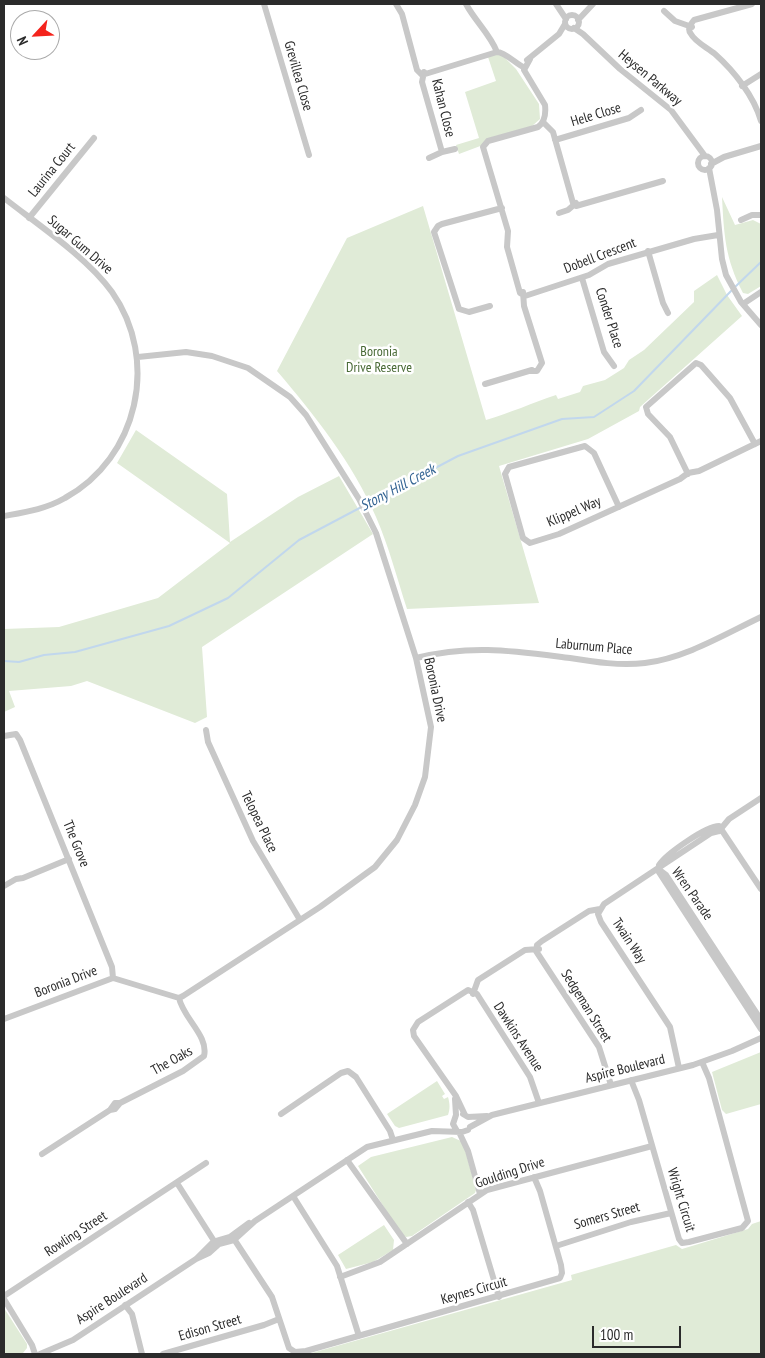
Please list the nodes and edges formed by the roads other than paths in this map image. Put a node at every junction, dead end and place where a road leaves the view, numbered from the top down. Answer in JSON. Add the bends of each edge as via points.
{"nodes":[{"id":1,"x":264,"y":4,"type":"edge"},
{"id":2,"x":396,"y":4,"type":"edge"},
{"id":3,"x":466,"y":4,"type":"edge"},
{"id":4,"x":593,"y":4,"type":"edge"},
{"id":5,"x":752,"y":4,"type":"edge"},
{"id":6,"x":557,"y":6,"type":"edge"},
{"id":7,"x":664,"y":11,"type":"dead end"},
{"id":8,"x":572,"y":22,"type":"junction"},
{"id":9,"x":691,"y":27,"type":"junction"},
{"id":10,"x":498,"y":52,"type":"junction"},
{"id":11,"x":523,"y":67,"type":"junction"},
{"id":12,"x":423,"y":73,"type":"junction"},
{"id":13,"x":761,"y":74,"type":"edge"},
{"id":14,"x":742,"y":86,"type":"junction"},
{"id":15,"x":641,"y":110,"type":"dead end"},
{"id":16,"x":761,"y":121,"type":"edge"},
{"id":17,"x":543,"y":122,"type":"junction"},
{"id":18,"x":94,"y":138,"type":"dead end"},
{"id":19,"x":555,"y":140,"type":"junction"},
{"id":20,"x":761,"y":146,"type":"edge"},
{"id":21,"x":456,"y":149,"type":"dead end"},
{"id":22,"x":442,"y":152,"type":"junction"},
{"id":23,"x":309,"y":155,"type":"dead end"},
{"id":24,"x":429,"y":158,"type":"dead end"},
{"id":25,"x":706,"y":162,"type":"junction"},
{"id":26,"x":663,"y":181,"type":"dead end"},
{"id":27,"x":4,"y":198,"type":"edge"},
{"id":28,"x":575,"y":203,"type":"junction"},
{"id":29,"x":502,"y":208,"type":"junction"},
{"id":30,"x":559,"y":213,"type":"dead end"},
{"id":31,"x":761,"y":215,"type":"edge"},
{"id":32,"x":29,"y":218,"type":"junction"},
{"id":33,"x":741,"y":220,"type":"dead end"},
{"id":34,"x":719,"y":237,"type":"junction"},
{"id":35,"x":648,"y":251,"type":"junction"},
{"id":36,"x":582,"y":278,"type":"junction"},
{"id":37,"x":523,"y":293,"type":"junction"},
{"id":38,"x":759,"y":294,"type":"edge"},
{"id":39,"x":490,"y":306,"type":"dead end"},
{"id":40,"x":745,"y":306,"type":"junction"},
{"id":41,"x":668,"y":313,"type":"dead end"},
{"id":42,"x":761,"y":325,"type":"edge"},
{"id":43,"x":138,"y":357,"type":"junction"},
{"id":44,"x":614,"y":366,"type":"dead end"},
{"id":45,"x":485,"y":384,"type":"dead end"},
{"id":46,"x":756,"y":444,"type":"edge"},
{"id":47,"x":687,"y":472,"type":"junction"},
{"id":48,"x":618,"y":507,"type":"junction"},
{"id":49,"x":4,"y":516,"type":"edge"},
{"id":50,"x":761,"y":617,"type":"edge"},
{"id":51,"x":416,"y":658,"type":"junction"},
{"id":52,"x":206,"y":730,"type":"dead end"},
{"id":53,"x":4,"y":736,"type":"edge"},
{"id":54,"x":761,"y":798,"type":"edge"},
{"id":55,"x":721,"y":829,"type":"junction"},
{"id":56,"x":69,"y":859,"type":"junction"},
{"id":57,"x":657,"y":869,"type":"junction"},
{"id":58,"x":4,"y":886,"type":"edge"},
{"id":59,"x":761,"y":889,"type":"edge"},
{"id":60,"x":599,"y":911,"type":"junction"},
{"id":61,"x":300,"y":920,"type":"junction"},
{"id":62,"x":538,"y":949,"type":"junction"},
{"id":63,"x":114,"y":978,"type":"junction"},
{"id":64,"x":473,"y":993,"type":"junction"},
{"id":65,"x":180,"y":998,"type":"junction"},
{"id":66,"x":4,"y":1019,"type":"edge"},
{"id":67,"x":761,"y":1020,"type":"edge"},
{"id":68,"x":761,"y":1029,"type":"edge"},
{"id":69,"x":761,"y":1038,"type":"edge"},
{"id":70,"x":704,"y":1061,"type":"junction"},
{"id":71,"x":681,"y":1068,"type":"junction"},
{"id":72,"x":634,"y":1080,"type":"junction"},
{"id":73,"x":609,"y":1086,"type":"junction"},
{"id":74,"x":453,"y":1093,"type":"junction"},
{"id":75,"x":538,"y":1104,"type":"junction"},
{"id":76,"x":281,"y":1114,"type":"dead end"},
{"id":77,"x":492,"y":1115,"type":"junction"},
{"id":78,"x":467,"y":1116,"type":"junction"},
{"id":79,"x":454,"y":1119,"type":"junction"},
{"id":80,"x":469,"y":1128,"type":"junction"},
{"id":81,"x":432,"y":1130,"type":"junction"},
{"id":82,"x":458,"y":1131,"type":"junction"},
{"id":83,"x":390,"y":1141,"type":"junction"},
{"id":84,"x":652,"y":1144,"type":"junction"},
{"id":85,"x":468,"y":1151,"type":"junction"},
{"id":86,"x":42,"y":1154,"type":"dead end"},
{"id":87,"x":349,"y":1159,"type":"junction"},
{"id":88,"x":206,"y":1164,"type":"dead end"},
{"id":89,"x":536,"y":1177,"type":"junction"},
{"id":90,"x":178,"y":1185,"type":"junction"},
{"id":91,"x":482,"y":1193,"type":"junction"},
{"id":92,"x":291,"y":1197,"type":"junction"},
{"id":93,"x":466,"y":1203,"type":"junction"},
{"id":94,"x":671,"y":1211,"type":"junction"},
{"id":95,"x":234,"y":1238,"type":"junction"},
{"id":96,"x":215,"y":1243,"type":"junction"},
{"id":97,"x":555,"y":1244,"type":"junction"},
{"id":98,"x":405,"y":1245,"type":"junction"},
{"id":99,"x":340,"y":1274,"type":"junction"},
{"id":100,"x":4,"y":1297,"type":"edge"},
{"id":101,"x":497,"y":1297,"type":"junction"},
{"id":102,"x":124,"y":1306,"type":"junction"},
{"id":103,"x":6,"y":1308,"type":"edge"},
{"id":104,"x":280,"y":1321,"type":"junction"},
{"id":105,"x":358,"y":1337,"type":"junction"},
{"id":106,"x":28,"y":1340,"type":"junction"},
{"id":107,"x":285,"y":1340,"type":"junction"},
{"id":108,"x":304,"y":1353,"type":"edge"},
{"id":109,"x":30,"y":1354,"type":"edge"},
{"id":110,"x":34,"y":1354,"type":"edge"},
{"id":111,"x":40,"y":1354,"type":"edge"},
{"id":112,"x":142,"y":1354,"type":"edge"},
{"id":113,"x":163,"y":1354,"type":"edge"},
{"id":114,"x":290,"y":1354,"type":"edge"}],
"edges":[{"from":1,"to":23,"type":"street","name":"Grevillea Close"},
{"from":2,"to":12,"type":"street","via":[[415,60]]},
{"from":3,"to":10,"type":"street"},
{"from":4,"to":8,"type":"street"},
{"from":5,"to":9,"type":"street","via":[[701,19]]},
{"from":6,"to":8,"type":"street","name":"Heysen Parkway"},
{"from":7,"to":9,"type":"street","via":[[675,22]]},
{"from":8,"to":11,"type":"street"},
{"from":8,"to":25,"type":"street","name":"Heysen Parkway","via":[[620,69],[671,110]]},
{"from":9,"to":14,"type":"street","via":[[691,35],[722,61]]},
{"from":10,"to":11,"type":"street"},
{"from":10,"to":12,"type":"street"},
{"from":11,"to":17,"type":"street","via":[[545,105]]},
{"from":12,"to":22,"type":"street","name":"Kahan Close"},
{"from":13,"to":14,"type":"street"},
{"from":14,"to":16,"type":"street","via":[[755,103]]},
{"from":15,"to":19,"type":"street","name":"Hele Close","via":[[629,118]]},
{"from":17,"to":19,"type":"street","via":[[550,127]]},
{"from":17,"to":29,"type":"street","via":[[538,127],[496,140],[487,148],[488,163]]},
{"from":18,"to":32,"type":"street","name":"Laurina Court"},
{"from":19,"to":28,"type":"street"},
{"from":20,"to":25,"type":"street"},
{"from":21,"to":22,"type":"street","name":"Kahan Close"},
{"from":22,"to":24,"type":"street","name":"Kahan Close"},
{"from":25,"to":34,"type":"street","name":"Heysen Parkway","via":[[717,210]]},
{"from":26,"to":28,"type":"street","via":[[588,203]]},
{"from":27,"to":32,"type":"street","name":"Sugar Gum Drive"},
{"from":28,"to":30,"type":"street"},
{"from":29,"to":37,"type":"street","via":[[508,231],[507,247]]},
{"from":29,"to":39,"type":"street","via":[[448,224],[438,231],[459,309],[469,312]]},
{"from":31,"to":33,"type":"street"},
{"from":32,"to":43,"type":"street","name":"Sugar Gum Drive","via":[[99,276],[112,292],[132,332]]},
{"from":34,"to":35,"type":"street","name":"Dobell Crescent"},
{"from":34,"to":40,"type":"street","name":"Heysen Parkway","via":[[729,281]]},
{"from":35,"to":36,"type":"street","name":"Dobell Crescent","via":[[608,264]]},
{"from":35,"to":41,"type":"street"},
{"from":36,"to":37,"type":"street","name":"Dobell Crescent"},
{"from":36,"to":44,"type":"street","name":"Conder Place","via":[[604,352]]},
{"from":37,"to":45,"type":"street","via":[[538,354],[537,366]]},
{"from":38,"to":40,"type":"street"},
{"from":40,"to":42,"type":"street","name":"Heysen Parkway"},
{"from":43,"to":49,"type":"street","name":"Sugar Gum Drive","via":[[138,393],[133,413],[117,449],[103,468],[64,498],[42,508]]},
{"from":43,"to":51,"type":"street","name":"Boronia Drive","via":[[186,352],[212,356],[248,368],[290,397],[306,414],[370,519]]},
{"from":46,"to":47,"type":"street","via":[[704,468]]},
{"from":46,"to":47,"type":"street","via":[[730,398],[696,363],[655,398],[649,408],[670,437]]},
{"from":47,"to":48,"type":"street","name":"Klippel Way"},
{"from":48,"to":48,"type":"street","name":"Klippel Way","via":[[560,534],[529,539],[522,531],[506,470],[577,449],[588,450],[595,457]]},
{"from":50,"to":51,"type":"street","name":"Laburnum Place","via":[[674,656],[645,663],[615,664],[477,648]]},
{"from":51,"to":61,"type":"street","name":"Boronia Drive","via":[[431,728],[425,776],[410,817],[397,840],[375,867]]},
{"from":52,"to":61,"type":"street","name":"Telopea Place","via":[[208,742],[253,841]]},
{"from":53,"to":56,"type":"street","name":"The Grove","via":[[14,733],[18,736]]},
{"from":54,"to":55,"type":"street","via":[[729,819]]},
{"from":55,"to":57,"type":"street","name":"Twain Way","via":[[710,828],[664,857]]},
{"from":55,"to":59,"type":"street"},
{"from":56,"to":58,"type":"street"},
{"from":56,"to":63,"type":"street","name":"The Grove"},
{"from":57,"to":60,"type":"street","name":"Twain Way"},
{"from":57,"to":67,"type":"street","name":"Wren Parade","via":[[666,875]]},
{"from":57,"to":68,"type":"street","name":"Wren Parade"},
{"from":60,"to":62,"type":"street","via":[[584,914],[539,943]]},
{"from":60,"to":71,"type":"street","name":"Twain Way","via":[[601,922],[670,1027]]},
{"from":61,"to":65,"type":"street","name":"Boronia Drive"},
{"from":62,"to":64,"type":"street","via":[[525,950],[478,980]]},
{"from":62,"to":73,"type":"street","name":"Sedgeman Street","via":[[538,956],[599,1048]]},
{"from":63,"to":65,"type":"street","name":"Boronia Drive"},
{"from":63,"to":66,"type":"street","name":"Boronia Drive"},
{"from":64,"to":74,"type":"street","via":[[459,997],[424,1020],[417,1029],[421,1044]]},
{"from":64,"to":75,"type":"street","name":"Dawkins Avenue","via":[[530,1077]]},
{"from":65,"to":86,"type":"street","name":"The Oaks","via":[[182,1010],[205,1045],[204,1056],[183,1071],[115,1103],[110,1110]]},
{"from":69,"to":70,"type":"street","name":"Aspire Boulevard"},
{"from":70,"to":71,"type":"street","name":"Aspire Boulevard"},
{"from":70,"to":94,"type":"street","name":"Wright Circuit","via":[[748,1223],[742,1228],[684,1243],[679,1239]]},
{"from":71,"to":72,"type":"street","name":"Aspire Boulevard"},
{"from":72,"to":73,"type":"street","name":"Aspire Boulevard"},
{"from":72,"to":84,"type":"street","name":"Wright Circuit"},
{"from":73,"to":75,"type":"street","name":"Aspire Boulevard"},
{"from":74,"to":78,"type":"street"},
{"from":74,"to":79,"type":"street"},
{"from":75,"to":77,"type":"street","name":"Aspire Boulevard"},
{"from":76,"to":83,"type":"street","via":[[335,1078],[347,1075],[358,1083],[385,1124]]},
{"from":77,"to":78,"type":"street","name":"Aspire Boulevard"},
{"from":77,"to":80,"type":"street","name":"Aspire Boulevard"},
{"from":78,"to":79,"type":"street","via":[[460,1115]]},
{"from":78,"to":80,"type":"street","via":[[471,1122]]},
{"from":79,"to":81,"type":"street"},
{"from":79,"to":82,"type":"street","via":[[453,1124]]},
{"from":80,"to":82,"type":"street"},
{"from":80,"to":85,"type":"street"},
{"from":81,"to":82,"type":"street"},
{"from":81,"to":83,"type":"street"},
{"from":82,"to":85,"type":"street"},
{"from":83,"to":87,"type":"street","via":[[367,1147]]},
{"from":84,"to":89,"type":"street","name":"Goulding Drive"},
{"from":84,"to":94,"type":"street","name":"Wright Circuit"},
{"from":85,"to":91,"type":"street"},
{"from":87,"to":92,"type":"street"},
{"from":87,"to":98,"type":"street"},
{"from":88,"to":90,"type":"street","name":"Rowling Street"},
{"from":89,"to":91,"type":"street","name":"Goulding Drive"},
{"from":89,"to":97,"type":"street","name":"Keynes Circuit"},
{"from":90,"to":96,"type":"street"},
{"from":90,"to":100,"type":"street","name":"Rowling Street"},
{"from":91,"to":93,"type":"street","name":"Goulding Drive"},
{"from":92,"to":95,"type":"street","via":[[240,1227]]},
{"from":92,"to":99,"type":"street"},
{"from":93,"to":98,"type":"street","name":"Goulding Drive"},
{"from":93,"to":101,"type":"street","via":[[474,1218]]},
{"from":94,"to":97,"type":"street","name":"Somers Street"},
{"from":95,"to":96,"type":"street"},
{"from":95,"to":104,"type":"street","via":[[272,1297]]},
{"from":96,"to":102,"type":"street","name":"Aspire Boulevard","via":[[198,1258]]},
{"from":97,"to":101,"type":"street","name":"Keynes Circuit","via":[[562,1270],[560,1278]]},
{"from":98,"to":99,"type":"street","name":"Goulding Drive","via":[[377,1264]]},
{"from":99,"to":105,"type":"street"},
{"from":100,"to":103,"type":"street"},
{"from":101,"to":105,"type":"street","name":"Keynes Circuit"},
{"from":102,"to":111,"type":"street","name":"Aspire Boulevard","via":[[73,1340]]},
{"from":102,"to":112,"type":"street","via":[[133,1322]]},
{"from":103,"to":106,"type":"street"},
{"from":104,"to":107,"type":"street"},
{"from":104,"to":113,"type":"street","name":"Edison Street"},
{"from":105,"to":108,"type":"street","name":"Keynes Circuit"},
{"from":106,"to":109,"type":"street"},
{"from":106,"to":110,"type":"street"},
{"from":107,"to":108,"type":"street","name":"Keynes Circuit","via":[[293,1351]]},
{"from":107,"to":114,"type":"street"}]}
